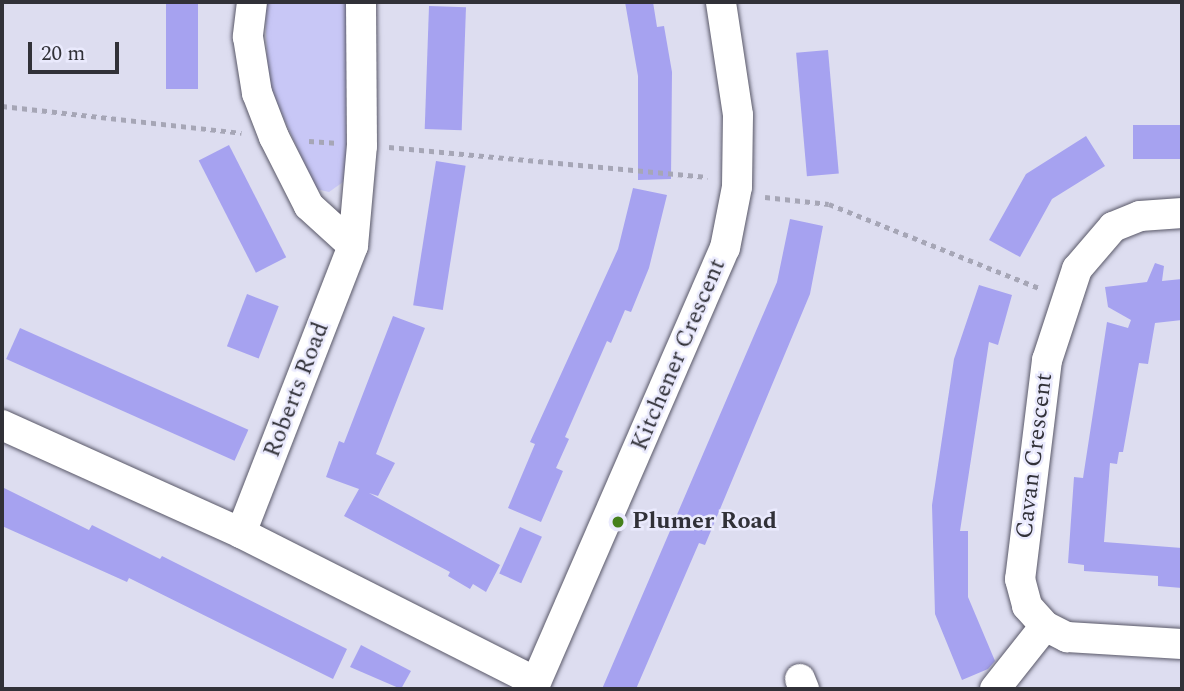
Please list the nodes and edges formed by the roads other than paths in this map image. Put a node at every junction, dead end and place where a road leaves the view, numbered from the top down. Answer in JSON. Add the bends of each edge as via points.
{"nodes":[{"id":1,"x":252,"y":2,"type":"edge"},
{"id":2,"x":361,"y":2,"type":"edge"},
{"id":3,"x":721,"y":2,"type":"edge"},
{"id":4,"x":1182,"y":213,"type":"edge"},
{"id":5,"x":353,"y":246,"type":"junction"},
{"id":6,"x":2,"y":425,"type":"edge"},
{"id":7,"x":241,"y":533,"type":"junction"},
{"id":8,"x":1045,"y":626,"type":"junction"},
{"id":9,"x":1182,"y":644,"type":"edge"},
{"id":10,"x":534,"y":685,"type":"edge"},
{"id":11,"x":995,"y":689,"type":"edge"}],
"edges":[{"from":1,"to":5,"type":"street","via":[[248,37],[257,93],[274,137],[309,206]]},
{"from":2,"to":5,"type":"street","name":"Roberts Road","via":[[362,146]]},
{"from":3,"to":10,"type":"street","name":"Kitchener Crescent","via":[[738,115],[737,187],[725,248]]},
{"from":4,"to":8,"type":"street","name":"Cavan Crescent","via":[[1140,216],[1113,227],[1077,269],[1065,300],[1047,360],[1020,579],[1027,606]]},
{"from":5,"to":7,"type":"street","name":"Roberts Road"},
{"from":6,"to":7,"type":"street"},
{"from":7,"to":10,"type":"street"},
{"from":8,"to":9,"type":"street","via":[[1067,637]]},
{"from":8,"to":11,"type":"street"}]}
